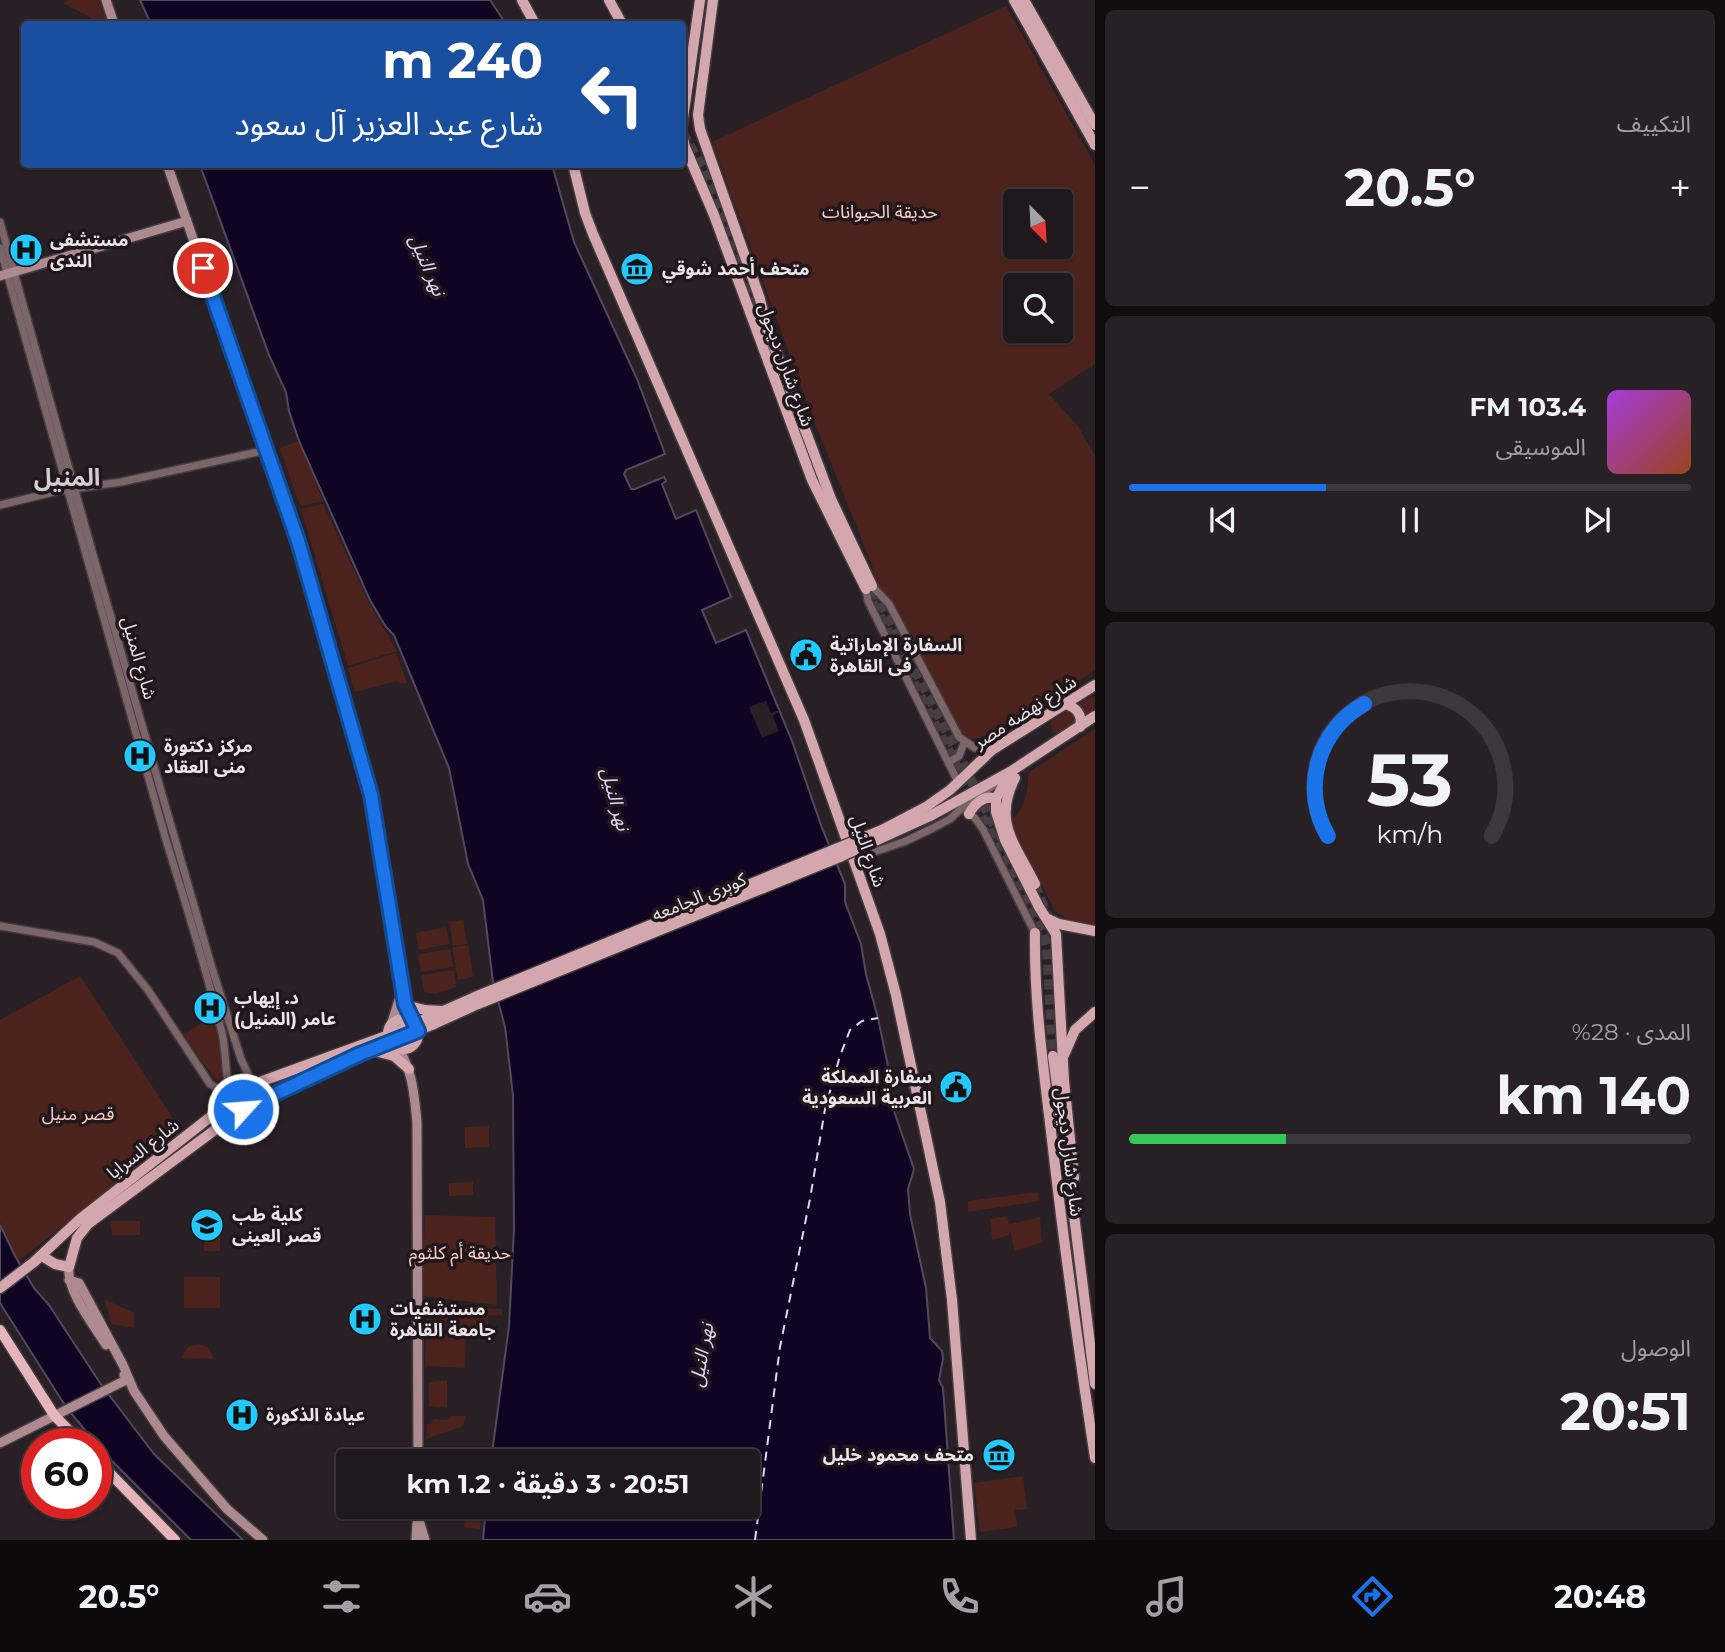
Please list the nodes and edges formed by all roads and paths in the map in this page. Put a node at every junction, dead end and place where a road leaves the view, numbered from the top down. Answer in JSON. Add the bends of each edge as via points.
{"nodes":[{"id":1,"x":106,"y":0,"type":"edge"},
{"id":2,"x":522,"y":0,"type":"edge"},
{"id":3,"x":609,"y":0,"type":"edge"},
{"id":4,"x":700,"y":0,"type":"edge"},
{"id":5,"x":713,"y":0,"type":"edge"},
{"id":6,"x":1014,"y":0,"type":"edge"},
{"id":7,"x":1024,"y":0,"type":"edge"},
{"id":8,"x":113,"y":21,"type":"edge"},
{"id":9,"x":533,"y":21,"type":"edge"},
{"id":10,"x":620,"y":21,"type":"edge"},
{"id":11,"x":686,"y":93,"type":"edge"},
{"id":12,"x":686,"y":114,"type":"edge"},
{"id":13,"x":698,"y":115,"type":"junction"},
{"id":14,"x":1095,"y":125,"type":"edge"},
{"id":15,"x":1095,"y":145,"type":"edge"},
{"id":16,"x":686,"y":149,"type":"edge"},
{"id":17,"x":709,"y":160,"type":"junction"},
{"id":18,"x":694,"y":165,"type":"junction"},
{"id":19,"x":168,"y":168,"type":"edge"},
{"id":20,"x":574,"y":168,"type":"edge"},
{"id":21,"x":187,"y":221,"type":"junction"},
{"id":22,"x":0,"y":222,"type":"edge"},
{"id":23,"x":0,"y":248,"type":"edge"},
{"id":24,"x":7,"y":274,"type":"edge"},
{"id":25,"x":267,"y":450,"type":"junction"},
{"id":26,"x":71,"y":489,"type":"junction"},
{"id":27,"x":0,"y":505,"type":"edge"},
{"id":28,"x":869,"y":588,"type":"junction"},
{"id":29,"x":1095,"y":685,"type":"edge"},
{"id":30,"x":1065,"y":704,"type":"junction"},
{"id":31,"x":1095,"y":716,"type":"edge"},
{"id":32,"x":1080,"y":727,"type":"junction"},
{"id":33,"x":964,"y":743,"type":"junction"},
{"id":34,"x":992,"y":750,"type":"junction"},
{"id":35,"x":949,"y":762,"type":"junction"},
{"id":36,"x":1022,"y":765,"type":"junction"},
{"id":37,"x":1010,"y":772,"type":"junction"},
{"id":38,"x":958,"y":782,"type":"junction"},
{"id":39,"x":996,"y":799,"type":"junction"},
{"id":40,"x":965,"y":811,"type":"junction"},
{"id":41,"x":928,"y":812,"type":"junction"},
{"id":42,"x":854,"y":859,"type":"junction"},
{"id":43,"x":1035,"y":884,"type":"tunnel mouth"},
{"id":44,"x":1046,"y":918,"type":"junction"},
{"id":45,"x":0,"y":926,"type":"edge"},
{"id":46,"x":1095,"y":931,"type":"edge"},
{"id":47,"x":1035,"y":933,"type":"joint"},
{"id":48,"x":402,"y":990,"type":"junction"},
{"id":49,"x":477,"y":1000,"type":"junction"},
{"id":50,"x":405,"y":1004,"type":"junction"},
{"id":51,"x":446,"y":1010,"type":"junction"},
{"id":52,"x":1095,"y":1012,"type":"edge"},
{"id":53,"x":415,"y":1026,"type":"junction"},
{"id":54,"x":392,"y":1038,"type":"junction"},
{"id":55,"x":367,"y":1051,"type":"junction"},
{"id":56,"x":1058,"y":1057,"type":"junction"},
{"id":57,"x":241,"y":1059,"type":"junction"},
{"id":58,"x":227,"y":1062,"type":"junction"},
{"id":59,"x":409,"y":1069,"type":"junction"},
{"id":60,"x":253,"y":1083,"type":"junction"},
{"id":61,"x":229,"y":1096,"type":"junction"},
{"id":62,"x":260,"y":1100,"type":"junction"},
{"id":63,"x":238,"y":1112,"type":"junction"},
{"id":64,"x":38,"y":1259,"type":"junction"},
{"id":65,"x":69,"y":1267,"type":"junction"},
{"id":66,"x":0,"y":1287,"type":"edge"},
{"id":67,"x":0,"y":1331,"type":"edge"},
{"id":68,"x":128,"y":1379,"type":"junction"},
{"id":69,"x":1095,"y":1384,"type":"edge"},
{"id":70,"x":54,"y":1413,"type":"junction"},
{"id":71,"x":68,"y":1428,"type":"edge"},
{"id":72,"x":0,"y":1443,"type":"edge"},
{"id":73,"x":418,"y":1449,"type":"edge"},
{"id":74,"x":1095,"y":1458,"type":"edge"},
{"id":75,"x":112,"y":1475,"type":"edge"},
{"id":76,"x":419,"y":1519,"type":"edge"},
{"id":77,"x":421,"y":1538,"type":"edge"},
{"id":78,"x":175,"y":1540,"type":"edge"},
{"id":79,"x":263,"y":1540,"type":"edge"},
{"id":80,"x":971,"y":1540,"type":"edge"}],
"edges":[{"from":1,"to":8,"type":"main road"},
{"from":2,"to":9,"type":"main road"},
{"from":3,"to":10,"type":"main road"},
{"from":4,"to":11,"type":"main road"},
{"from":5,"to":13,"type":"main road","name":"شارع شارل ديجول"},
{"from":6,"to":15,"type":"main road"},
{"from":7,"to":14,"type":"main road"},
{"from":12,"to":13,"type":"main road"},
{"from":13,"to":17,"type":"main road","name":"شارع شارل ديجول"},
{"from":16,"to":18,"type":"main road","name":"شارع شارل ديجول"},
{"from":17,"to":18,"type":"main road"},
{"from":17,"to":28,"type":"main road","name":"شارع شارل ديجول","via":[[831,499]]},
{"from":18,"to":28,"type":"main road","name":"شارع شارل ديجول","via":[[812,480]]},
{"from":19,"to":21,"type":"main road"},
{"from":20,"to":42,"type":"main road","name":"شارع النيل","via":[[585,213],[804,720]]},
{"from":21,"to":24,"type":"main road"},
{"from":21,"to":25,"type":"main road"},
{"from":22,"to":24,"type":"street","name":"شارع المنيل"},
{"from":23,"to":24,"type":"street","name":"شارع المنيل"},
{"from":24,"to":26,"type":"street","name":"شارع المنيل"},
{"from":25,"to":26,"type":"street"},
{"from":25,"to":48,"type":"main road","via":[[304,560],[373,805]]},
{"from":26,"to":27,"type":"street"},
{"from":26,"to":57,"type":"street","name":"شارع المنيل"},
{"from":26,"to":58,"type":"street","name":"شارع المنيل"},
{"from":28,"to":33,"type":"street","via":[[889,604]]},
{"from":28,"to":35,"type":"street","via":[[870,605]]},
{"from":29,"to":30,"type":"main road","name":"شارع نهضه مصر"},
{"from":30,"to":32,"type":"main road","via":[[1078,711]]},
{"from":30,"to":34,"type":"main road","name":"شارع نهضه مصر"},
{"from":31,"to":32,"type":"main road"},
{"from":32,"to":36,"type":"main road"},
{"from":33,"to":34,"type":"street"},
{"from":33,"to":35,"type":"street","via":[[959,756]]},
{"from":34,"to":38,"type":"main road","name":"شارع نهضه مصر"},
{"from":35,"to":38,"type":"street"},
{"from":36,"to":37,"type":"main road"},
{"from":36,"to":43,"type":"main road","via":[[1009,789],[1004,820]]},
{"from":37,"to":39,"type":"main road"},
{"from":37,"to":40,"type":"street"},
{"from":37,"to":41,"type":"main road"},
{"from":38,"to":41,"type":"main road","name":"شارع نهضه مصر"},
{"from":39,"to":40,"type":"main road","via":[[984,799]]},
{"from":39,"to":44,"type":"main road","name":"شارع شارل ديجول","via":[[1000,830]]},
{"from":40,"to":42,"type":"street","via":[[920,835]]},
{"from":40,"to":47,"type":"street","via":[[983,829]]},
{"from":41,"to":49,"type":"main road","name":"كوبرى الجامعه","bridge":true},
{"from":42,"to":80,"type":"main road","name":"شارع النيل","via":[[896,995],[940,1202]]},
{"from":44,"to":46,"type":"main road"},
{"from":44,"to":56,"type":"main road","name":"شارع شارل ديجول","via":[[1056,934]]},
{"from":45,"to":61,"type":"street","via":[[94,942],[118,953],[210,1084]]},
{"from":47,"to":74,"type":"main road","name":"شارع شارل ديجول","via":[[1040,1051]]},
{"from":48,"to":50,"type":"main road"},
{"from":48,"to":54,"type":"main road"},
{"from":49,"to":51,"type":"main road","name":"شارع السرايا"},
{"from":49,"to":53,"type":"main road","name":"شارع السرايا"},
{"from":50,"to":51,"type":"main road"},
{"from":50,"to":53,"type":"main road"},
{"from":51,"to":53,"type":"main road","name":"شارع السرايا"},
{"from":52,"to":56,"type":"main road","via":[[1075,1030]]},
{"from":53,"to":54,"type":"main road","name":"شارع السرايا"},
{"from":53,"to":54,"type":"main road","via":[[413,1045],[404,1049]]},
{"from":54,"to":55,"type":"main road","name":"شارع السرايا"},
{"from":54,"to":59,"type":"main road"},
{"from":54,"to":60,"type":"main road","name":"شارع السرايا"},
{"from":55,"to":59,"type":"main road","via":[[389,1054]]},
{"from":55,"to":62,"type":"main road","name":"شارع السرايا"},
{"from":56,"to":69,"type":"main road","name":"شارع شارل ديجول"},
{"from":57,"to":58,"type":"street"},
{"from":57,"to":60,"type":"street","name":"شارع المنيل"},
{"from":58,"to":61,"type":"street","name":"شارع المنيل"},
{"from":59,"to":73,"type":"main road","via":[[417,1141]]},
{"from":60,"to":61,"type":"main road","name":"شارع السرايا"},
{"from":60,"to":62,"type":"street","name":"شارع المنيل"},
{"from":61,"to":63,"type":"street","name":"شارع المنيل"},
{"from":61,"to":64,"type":"main road","name":"شارع السرايا","via":[[209,1118],[68,1228]]},
{"from":62,"to":63,"type":"main road","name":"شارع السرايا"},
{"from":63,"to":65,"type":"main road","name":"شارع السرايا","via":[[88,1224],[77,1238]]},
{"from":64,"to":65,"type":"main road"},
{"from":64,"to":66,"type":"main road","name":"شارع السرايا"},
{"from":65,"to":68,"type":"main road","name":"شارع السرايا","via":[[69,1280],[79,1283]]},
{"from":67,"to":70,"type":"highway"},
{"from":68,"to":70,"type":"main road"},
{"from":68,"to":79,"type":"main road","name":"شارع السرايا","via":[[164,1436],[203,1483]]},
{"from":70,"to":71,"type":"highway"},
{"from":70,"to":72,"type":"main road"},
{"from":75,"to":78,"type":"highway"},
{"from":76,"to":77,"type":"main road"}]}
